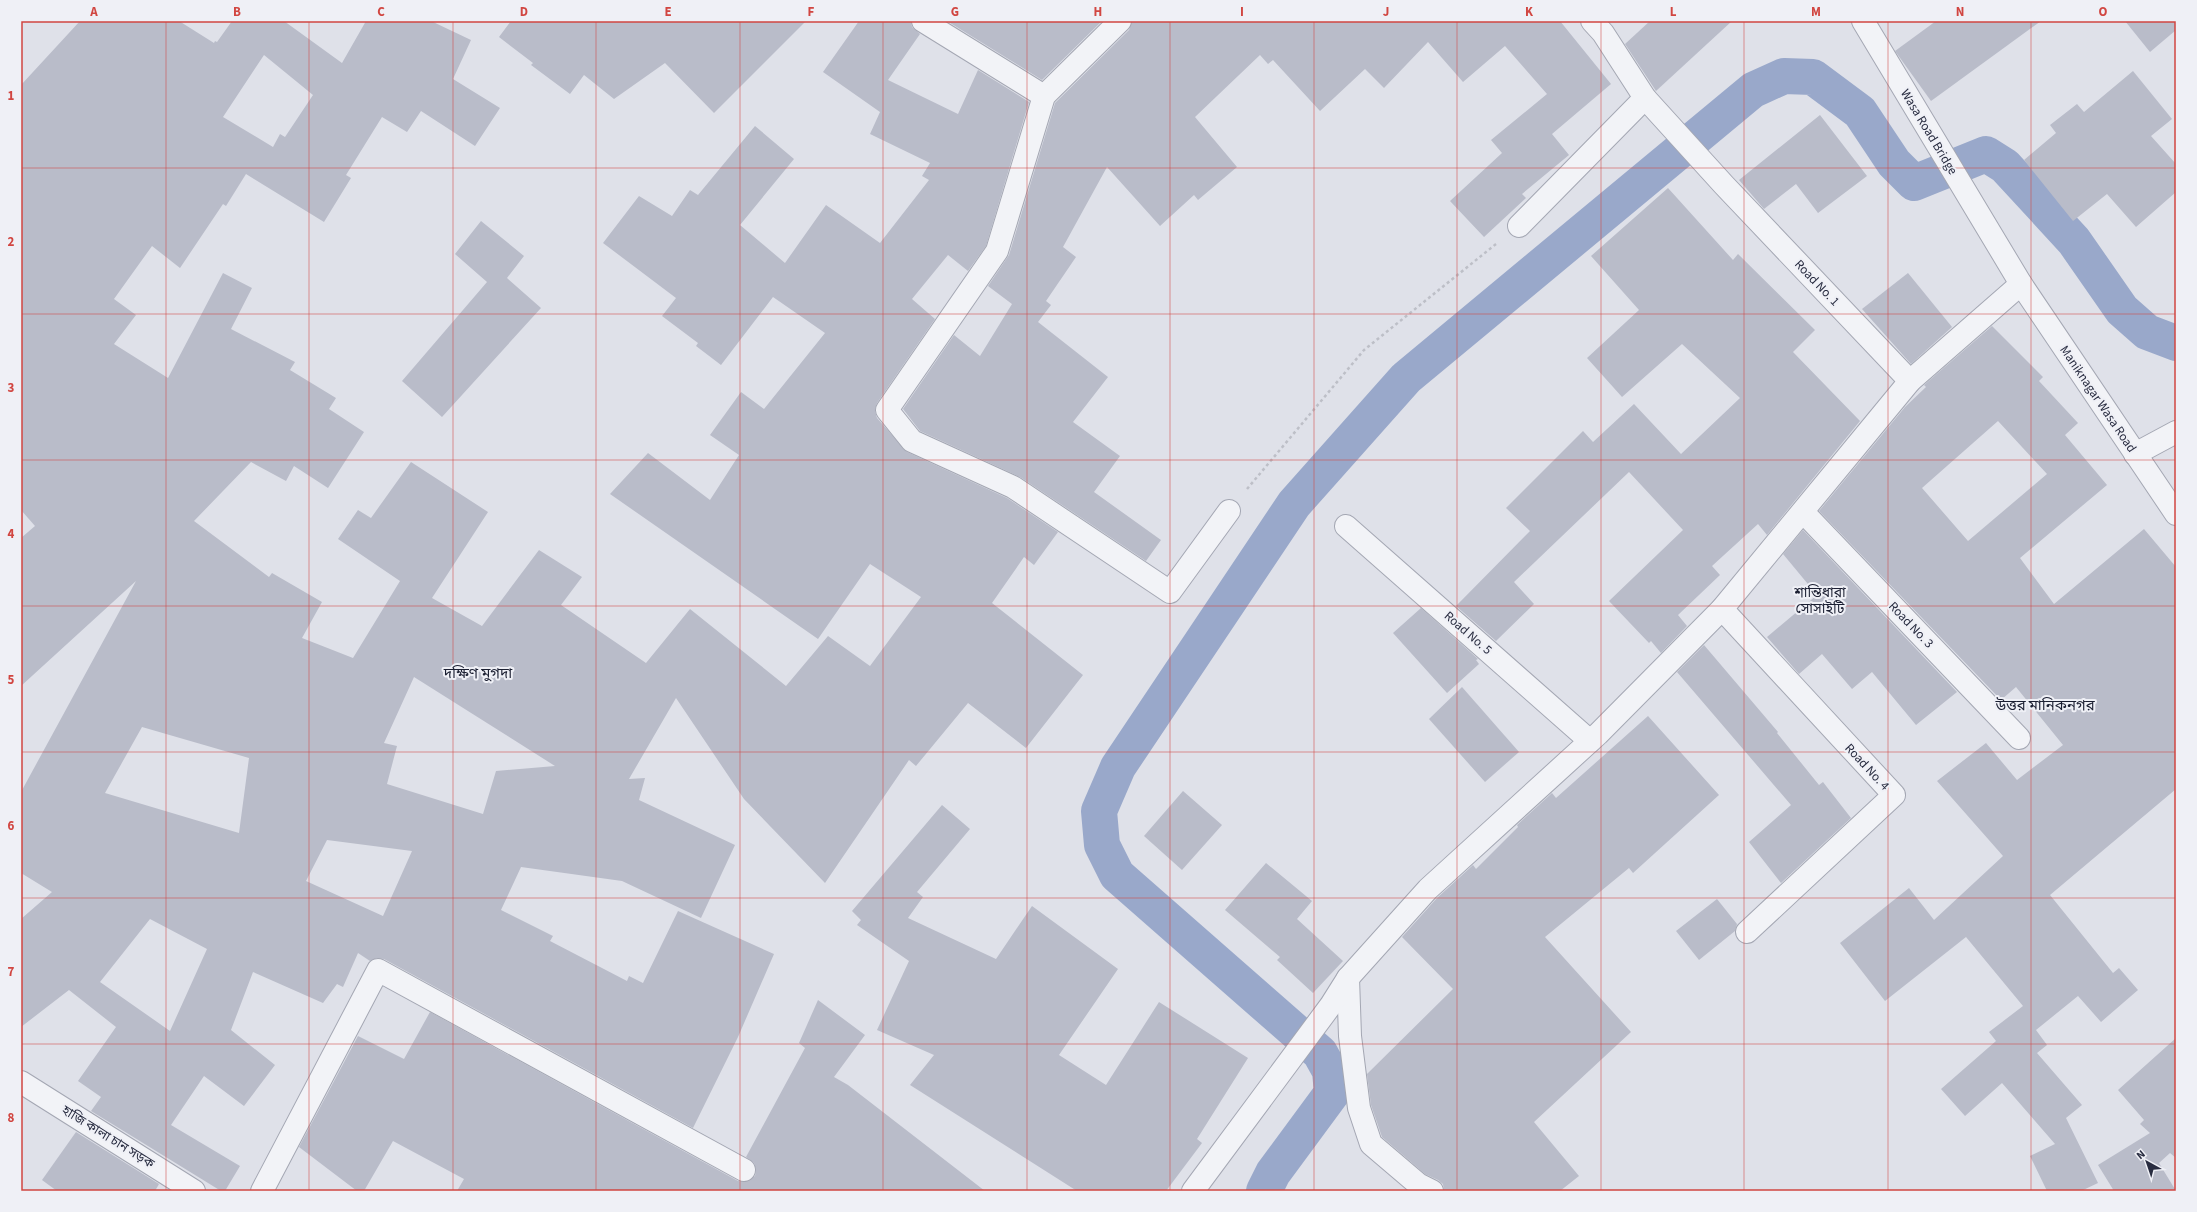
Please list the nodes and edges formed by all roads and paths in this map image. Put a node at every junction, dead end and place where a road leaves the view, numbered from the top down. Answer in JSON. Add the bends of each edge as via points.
{"nodes":[{"id":1,"x":923,"y":21,"type":"edge"},
{"id":2,"x":1120,"y":21,"type":"edge"},
{"id":3,"x":1592,"y":21,"type":"edge"},
{"id":4,"x":1867,"y":27,"type":"edge"},
{"id":5,"x":1044,"y":96,"type":"junction"},
{"id":6,"x":1651,"y":104,"type":"junction"},
{"id":7,"x":1519,"y":226,"type":"joint"},
{"id":8,"x":2021,"y":284,"type":"junction"},
{"id":9,"x":1910,"y":381,"type":"junction"},
{"id":10,"x":2176,"y":432,"type":"edge"},
{"id":11,"x":2135,"y":454,"type":"junction"},
{"id":12,"x":1229,"y":511,"type":"joint"},
{"id":13,"x":1803,"y":512,"type":"junction"},
{"id":14,"x":2176,"y":514,"type":"edge"},
{"id":15,"x":1346,"y":526,"type":"dead end"},
{"id":16,"x":1722,"y":608,"type":"junction"},
{"id":17,"x":2019,"y":738,"type":"dead end"},
{"id":18,"x":1590,"y":741,"type":"junction"},
{"id":19,"x":1747,"y":932,"type":"dead end"},
{"id":20,"x":1348,"y":978,"type":"junction"},
{"id":21,"x":21,"y":1082,"type":"edge"},
{"id":22,"x":744,"y":1170,"type":"dead end"},
{"id":23,"x":194,"y":1191,"type":"edge"},
{"id":24,"x":262,"y":1191,"type":"edge"},
{"id":25,"x":1193,"y":1191,"type":"edge"},
{"id":26,"x":1432,"y":1191,"type":"edge"}],
"edges":[{"from":1,"to":5,"type":"street"},
{"from":2,"to":5,"type":"street"},
{"from":3,"to":6,"type":"street","name":"Road No. 1","via":[[1603,33]]},
{"from":4,"to":8,"type":"street","name":"Wasa Road Bridge"},
{"from":5,"to":12,"type":"street","via":[[997,251],[887,410],[912,441],[1013,488],[1170,592]]},
{"from":6,"to":7,"type":"street"},
{"from":6,"to":9,"type":"street","name":"Road No. 1"},
{"from":7,"to":12,"type":"path","via":[[1364,350]]},
{"from":8,"to":9,"type":"street"},
{"from":8,"to":11,"type":"street","name":"Maniknagar Wasa Road"},
{"from":9,"to":13,"type":"street"},
{"from":10,"to":11,"type":"street"},
{"from":11,"to":14,"type":"street","name":"Maniknagar Wasa Road"},
{"from":13,"to":16,"type":"street"},
{"from":13,"to":17,"type":"street","name":"Road No. 3"},
{"from":15,"to":18,"type":"street","name":"Road No. 5"},
{"from":16,"to":18,"type":"street"},
{"from":16,"to":19,"type":"street","name":"Road No. 4","via":[[1894,795]]},
{"from":18,"to":20,"type":"street","via":[[1428,888]]},
{"from":20,"to":25,"type":"street","via":[[1331,1005]]},
{"from":20,"to":26,"type":"street","via":[[1350,1036],[1358,1108],[1371,1144],[1418,1184]]},
{"from":21,"to":23,"type":"street","name":"হাজি কালা চান সড়ক"},
{"from":22,"to":24,"type":"street","via":[[378,970]]}]}
